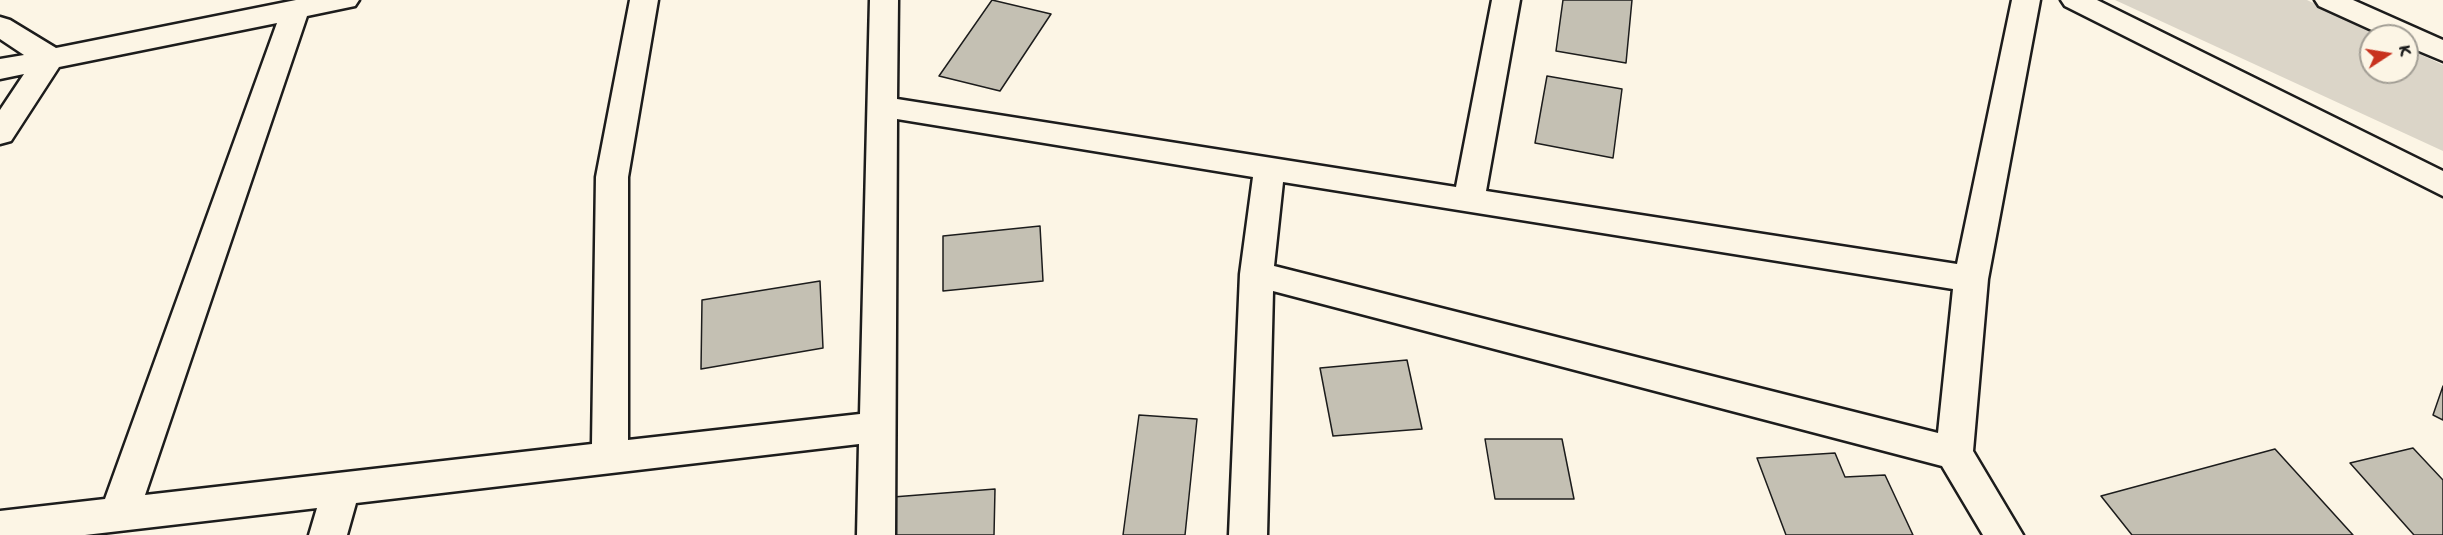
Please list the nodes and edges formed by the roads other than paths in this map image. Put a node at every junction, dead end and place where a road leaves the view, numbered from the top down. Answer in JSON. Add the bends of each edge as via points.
{"nodes":[{"id":1,"x":345,"y":0,"type":"edge"},
{"id":2,"x":644,"y":0,"type":"edge"},
{"id":3,"x":884,"y":0,"type":"edge"},
{"id":4,"x":1506,"y":0,"type":"edge"},
{"id":5,"x":2026,"y":0,"type":"edge"},
{"id":6,"x":2075,"y":0,"type":"edge"},
{"id":7,"x":2329,"y":0,"type":"edge"},
{"id":8,"x":296,"y":9,"type":"junction"},
{"id":9,"x":0,"y":26,"type":"edge"},
{"id":10,"x":2443,"y":51,"type":"edge"},
{"id":11,"x":50,"y":58,"type":"junction"},
{"id":12,"x":0,"y":69,"type":"edge"},
{"id":13,"x":884,"y":107,"type":"junction"},
{"id":14,"x":0,"y":133,"type":"edge"},
{"id":15,"x":1269,"y":170,"type":"junction"},
{"id":16,"x":2443,"y":185,"type":"edge"},
{"id":17,"x":1469,"y":199,"type":"junction"},
{"id":18,"x":1257,"y":274,"type":"junction"},
{"id":19,"x":1971,"y":279,"type":"junction"},
{"id":20,"x":878,"y":427,"type":"junction"},
{"id":21,"x":1954,"y":453,"type":"junction"},
{"id":22,"x":610,"y":458,"type":"junction"},
{"id":23,"x":342,"y":488,"type":"junction"},
{"id":24,"x":119,"y":514,"type":"junction"},
{"id":25,"x":0,"y":528,"type":"edge"},
{"id":26,"x":328,"y":535,"type":"edge"},
{"id":27,"x":876,"y":535,"type":"edge"},
{"id":28,"x":1248,"y":535,"type":"edge"},
{"id":29,"x":2004,"y":535,"type":"edge"}],
"edges":[{"from":1,"to":8,"type":"street"},
{"from":2,"to":22,"type":"street","via":[[612,177]]},
{"from":3,"to":13,"type":"street"},
{"from":4,"to":17,"type":"street"},
{"from":5,"to":19,"type":"street"},
{"from":6,"to":16,"type":"street"},
{"from":7,"to":10,"type":"street"},
{"from":8,"to":11,"type":"street"},
{"from":8,"to":24,"type":"street"},
{"from":9,"to":11,"type":"street"},
{"from":11,"to":12,"type":"street"},
{"from":11,"to":14,"type":"street"},
{"from":13,"to":15,"type":"street"},
{"from":13,"to":20,"type":"street"},
{"from":15,"to":17,"type":"street"},
{"from":15,"to":18,"type":"street"},
{"from":17,"to":19,"type":"street"},
{"from":18,"to":21,"type":"street"},
{"from":18,"to":28,"type":"street"},
{"from":19,"to":21,"type":"street"},
{"from":20,"to":22,"type":"street"},
{"from":20,"to":27,"type":"street"},
{"from":21,"to":29,"type":"street"},
{"from":22,"to":23,"type":"street"},
{"from":23,"to":24,"type":"street"},
{"from":23,"to":26,"type":"street"},
{"from":24,"to":25,"type":"street"}]}
